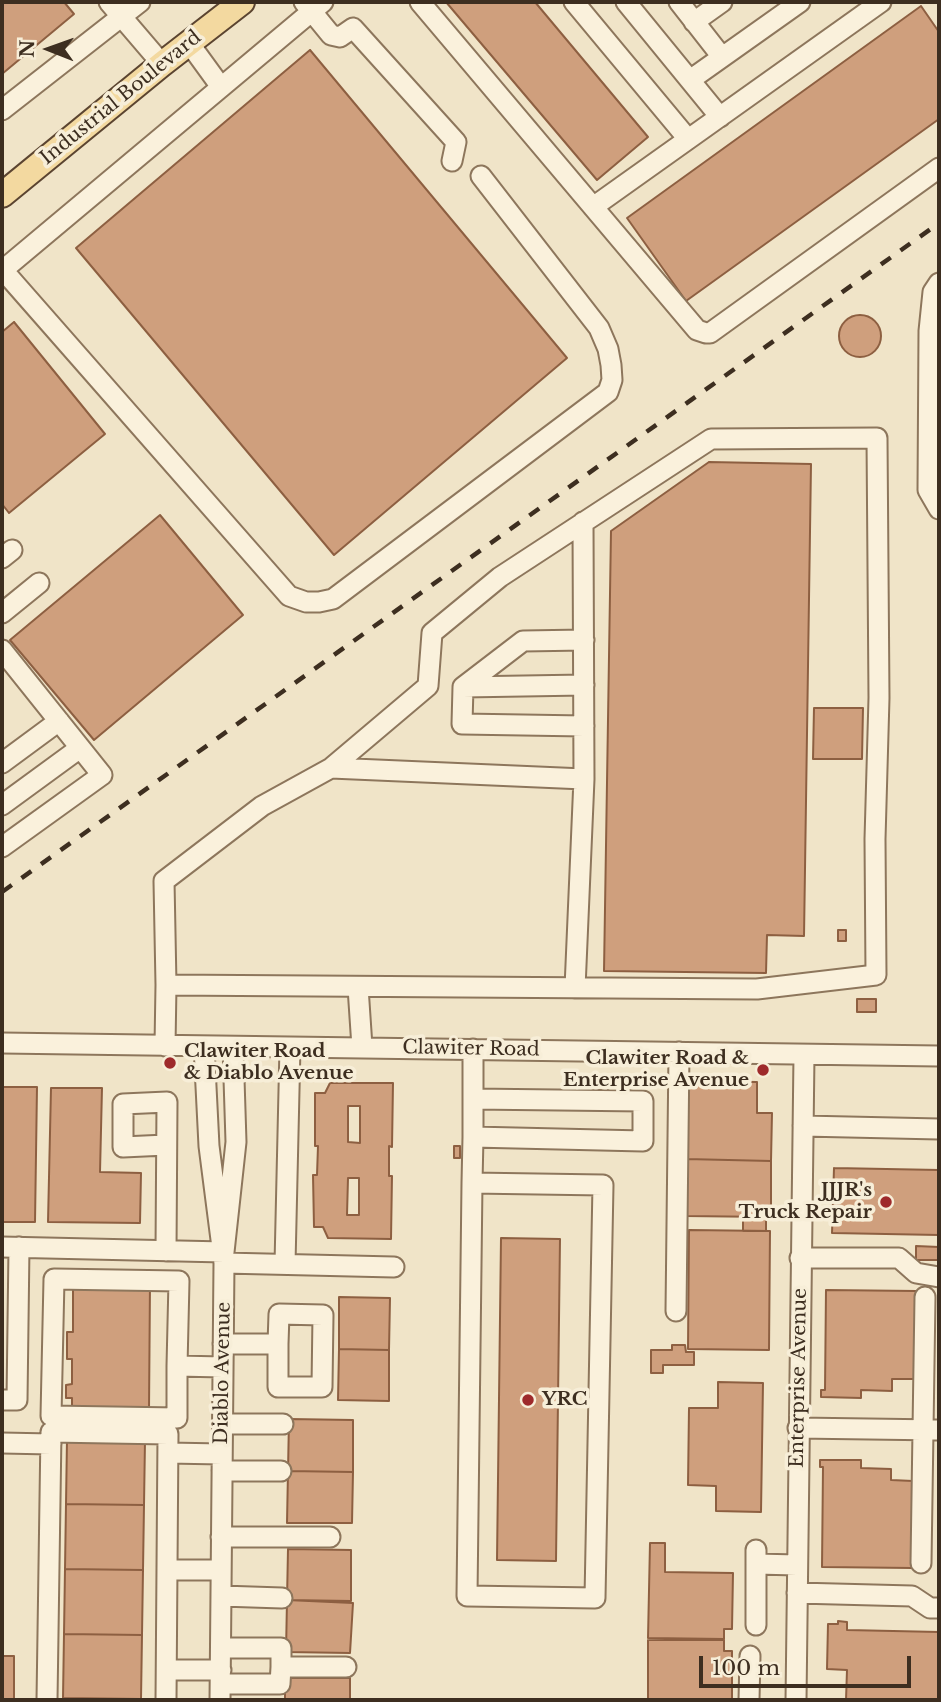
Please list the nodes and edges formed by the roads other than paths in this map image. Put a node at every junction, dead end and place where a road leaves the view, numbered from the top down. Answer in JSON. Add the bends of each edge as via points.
{"nodes":[{"id":1,"x":140,"y":2,"type":"edge"},
{"id":2,"x":242,"y":2,"type":"edge"},
{"id":3,"x":421,"y":2,"type":"edge"},
{"id":4,"x":574,"y":2,"type":"edge"},
{"id":5,"x":626,"y":2,"type":"edge"},
{"id":6,"x":679,"y":2,"type":"edge"},
{"id":7,"x":722,"y":2,"type":"edge"},
{"id":8,"x":800,"y":2,"type":"edge"},
{"id":9,"x":881,"y":2,"type":"edge"},
{"id":10,"x":313,"y":5,"type":"edge"},
{"id":11,"x":115,"y":9,"type":"edge"},
{"id":12,"x":694,"y":22,"type":"junction"},
{"id":13,"x":189,"y":43,"type":"junction"},
{"id":14,"x":722,"y":57,"type":"junction"},
{"id":15,"x":162,"y":64,"type":"junction"},
{"id":16,"x":690,"y":80,"type":"junction"},
{"id":17,"x":221,"y":87,"type":"junction"},
{"id":18,"x":2,"y":110,"type":"edge"},
{"id":19,"x":720,"y":117,"type":"junction"},
{"id":20,"x":688,"y":139,"type":"junction"},
{"id":21,"x":452,"y":161,"type":"dead end"},
{"id":22,"x":939,"y":168,"type":"edge"},
{"id":23,"x":481,"y":176,"type":"dead end"},
{"id":24,"x":2,"y":195,"type":"edge"},
{"id":25,"x":593,"y":207,"type":"junction"},
{"id":26,"x":2,"y":270,"type":"edge"},
{"id":27,"x":939,"y":283,"type":"edge"},
{"id":28,"x":939,"y":509,"type":"edge"},
{"id":29,"x":583,"y":522,"type":"junction"},
{"id":30,"x":39,"y":583,"type":"dead end"},
{"id":31,"x":2,"y":612,"type":"edge"},
{"id":32,"x":584,"y":640,"type":"junction"},
{"id":33,"x":2,"y":650,"type":"edge"},
{"id":34,"x":584,"y":685,"type":"junction"},
{"id":35,"x":463,"y":687,"type":"junction"},
{"id":36,"x":59,"y":721,"type":"junction"},
{"id":37,"x":584,"y":726,"type":"junction"},
{"id":38,"x":80,"y":748,"type":"junction"},
{"id":39,"x":2,"y":763,"type":"edge"},
{"id":40,"x":331,"y":768,"type":"junction"},
{"id":41,"x":584,"y":779,"type":"junction"},
{"id":42,"x":2,"y":805,"type":"edge"},
{"id":43,"x":2,"y":847,"type":"edge"},
{"id":44,"x":166,"y":985,"type":"junction"},
{"id":45,"x":359,"y":987,"type":"junction"},
{"id":46,"x":576,"y":988,"type":"junction"},
{"id":47,"x":2,"y":1043,"type":"edge"},
{"id":48,"x":165,"y":1046,"type":"junction"},
{"id":49,"x":362,"y":1046,"type":"junction"},
{"id":50,"x":204,"y":1047,"type":"junction"},
{"id":51,"x":233,"y":1047,"type":"junction"},
{"id":52,"x":290,"y":1047,"type":"junction"},
{"id":53,"x":473,"y":1049,"type":"junction"},
{"id":54,"x":679,"y":1052,"type":"junction"},
{"id":55,"x":804,"y":1055,"type":"junction"},
{"id":56,"x":939,"y":1056,"type":"edge"},
{"id":57,"x":473,"y":1099,"type":"junction"},
{"id":58,"x":803,"y":1126,"type":"junction"},
{"id":59,"x":939,"y":1129,"type":"edge"},
{"id":60,"x":473,"y":1138,"type":"junction"},
{"id":61,"x":166,"y":1145,"type":"dead end"},
{"id":62,"x":472,"y":1183,"type":"junction"},
{"id":63,"x":10,"y":1247,"type":"edge"},
{"id":64,"x":166,"y":1251,"type":"junction"},
{"id":65,"x":224,"y":1257,"type":"junction"},
{"id":66,"x":800,"y":1258,"type":"junction"},
{"id":67,"x":285,"y":1264,"type":"junction"},
{"id":68,"x":394,"y":1267,"type":"dead end"},
{"id":69,"x":939,"y":1277,"type":"edge"},
{"id":70,"x":925,"y":1297,"type":"dead end"},
{"id":71,"x":676,"y":1311,"type":"dead end"},
{"id":72,"x":223,"y":1344,"type":"junction"},
{"id":73,"x":278,"y":1344,"type":"dead end"},
{"id":74,"x":177,"y":1366,"type":"junction"},
{"id":75,"x":223,"y":1367,"type":"junction"},
{"id":76,"x":2,"y":1400,"type":"edge"},
{"id":77,"x":222,"y":1424,"type":"junction"},
{"id":78,"x":283,"y":1424,"type":"dead end"},
{"id":79,"x":798,"y":1428,"type":"junction"},
{"id":80,"x":931,"y":1430,"type":"edge"},
{"id":81,"x":2,"y":1443,"type":"edge"},
{"id":82,"x":51,"y":1444,"type":"junction"},
{"id":83,"x":168,"y":1453,"type":"junction"},
{"id":84,"x":222,"y":1463,"type":"junction"},
{"id":85,"x":281,"y":1471,"type":"dead end"},
{"id":86,"x":221,"y":1537,"type":"junction"},
{"id":87,"x":330,"y":1537,"type":"dead end"},
{"id":88,"x":921,"y":1563,"type":"dead end"},
{"id":89,"x":797,"y":1565,"type":"junction"},
{"id":90,"x":168,"y":1570,"type":"junction"},
{"id":91,"x":221,"y":1570,"type":"junction"},
{"id":92,"x":797,"y":1593,"type":"junction"},
{"id":93,"x":220,"y":1597,"type":"junction"},
{"id":94,"x":282,"y":1598,"type":"dead end"},
{"id":95,"x":939,"y":1608,"type":"edge"},
{"id":96,"x":756,"y":1625,"type":"dead end"},
{"id":97,"x":221,"y":1648,"type":"junction"},
{"id":98,"x":750,"y":1656,"type":"dead end"},
{"id":99,"x":281,"y":1667,"type":"junction"},
{"id":100,"x":346,"y":1667,"type":"dead end"},
{"id":101,"x":168,"y":1670,"type":"junction"},
{"id":102,"x":221,"y":1685,"type":"edge"},
{"id":103,"x":47,"y":1700,"type":"edge"},
{"id":104,"x":166,"y":1700,"type":"edge"},
{"id":105,"x":750,"y":1700,"type":"edge"},
{"id":106,"x":796,"y":1700,"type":"edge"}],
"edges":[{"from":1,"to":11,"type":"street"},
{"from":2,"to":13,"type":"main road","name":"Industrial Boulevard"},
{"from":3,"to":25,"type":"street"},
{"from":4,"to":20,"type":"street"},
{"from":5,"to":16,"type":"street"},
{"from":6,"to":12,"type":"street"},
{"from":7,"to":12,"type":"street"},
{"from":8,"to":14,"type":"street"},
{"from":9,"to":19,"type":"street"},
{"from":10,"to":17,"type":"street"},
{"from":10,"to":21,"type":"street","via":[[328,33],[340,37],[353,28],[456,142]]},
{"from":11,"to":15,"type":"street"},
{"from":11,"to":18,"type":"street"},
{"from":12,"to":14,"type":"street"},
{"from":13,"to":15,"type":"main road","name":"Industrial Boulevard"},
{"from":13,"to":17,"type":"street"},
{"from":14,"to":16,"type":"street"},
{"from":15,"to":24,"type":"main road","name":"Industrial Boulevard"},
{"from":16,"to":19,"type":"street"},
{"from":17,"to":26,"type":"street"},
{"from":19,"to":20,"type":"street"},
{"from":20,"to":25,"type":"street"},
{"from":22,"to":25,"type":"street","via":[[710,333],[697,330]]},
{"from":23,"to":26,"type":"street","via":[[599,328],[611,365],[608,392],[326,601],[306,602],[289,596]]},
{"from":27,"to":28,"type":"street","via":[[933,292],[929,331],[928,489]]},
{"from":29,"to":32,"type":"street"},
{"from":29,"to":40,"type":"street","via":[[500,577],[432,633],[428,686]]},
{"from":29,"to":46,"type":"street","via":[[710,439],[877,438],[876,975],[757,989]]},
{"from":30,"to":31,"type":"street"},
{"from":32,"to":34,"type":"street"},
{"from":32,"to":35,"type":"street","via":[[523,641]]},
{"from":33,"to":36,"type":"street"},
{"from":34,"to":35,"type":"street"},
{"from":34,"to":37,"type":"street"},
{"from":35,"to":37,"type":"street","via":[[462,724]]},
{"from":36,"to":38,"type":"street"},
{"from":36,"to":39,"type":"street"},
{"from":37,"to":41,"type":"street"},
{"from":38,"to":42,"type":"street"},
{"from":38,"to":43,"type":"street","via":[[102,775]]},
{"from":40,"to":41,"type":"street"},
{"from":40,"to":44,"type":"street","via":[[262,806],[164,881]]},
{"from":41,"to":46,"type":"street"},
{"from":44,"to":45,"type":"street"},
{"from":44,"to":48,"type":"street"},
{"from":45,"to":46,"type":"street"},
{"from":45,"to":49,"type":"street"},
{"from":47,"to":48,"type":"street","name":"Clawiter Road"},
{"from":48,"to":50,"type":"street","name":"Clawiter Road"},
{"from":49,"to":52,"type":"street","name":"Clawiter Road"},
{"from":49,"to":53,"type":"street","name":"Clawiter Road"},
{"from":50,"to":51,"type":"street","name":"Clawiter Road"},
{"from":50,"to":65,"type":"street","name":"Diablo Avenue","via":[[209,1146]]},
{"from":51,"to":52,"type":"street","name":"Clawiter Road"},
{"from":51,"to":65,"type":"street","via":[[236,1142]]},
{"from":52,"to":67,"type":"street"},
{"from":53,"to":54,"type":"street","name":"Clawiter Road"},
{"from":53,"to":57,"type":"street"},
{"from":54,"to":55,"type":"street","name":"Clawiter Road"},
{"from":54,"to":71,"type":"street"},
{"from":55,"to":56,"type":"street","name":"Clawiter Road"},
{"from":55,"to":58,"type":"street","name":"Enterprise Avenue"},
{"from":57,"to":60,"type":"street"},
{"from":57,"to":60,"type":"street","via":[[643,1101],[643,1141]]},
{"from":58,"to":59,"type":"street"},
{"from":58,"to":66,"type":"street","name":"Enterprise Avenue"},
{"from":60,"to":62,"type":"street"},
{"from":61,"to":64,"type":"street"},
{"from":62,"to":62,"type":"street","via":[[467,1596],[595,1598],[603,1185]]},
{"from":63,"to":64,"type":"street"},
{"from":63,"to":76,"type":"street","via":[[17,1400]]},
{"from":64,"to":65,"type":"street"},
{"from":65,"to":67,"type":"street"},
{"from":65,"to":72,"type":"street","name":"Diablo Avenue"},
{"from":66,"to":69,"type":"street","via":[[899,1258],[916,1273]]},
{"from":66,"to":79,"type":"street","name":"Enterprise Avenue"},
{"from":67,"to":68,"type":"street"},
{"from":70,"to":80,"type":"street"},
{"from":72,"to":73,"type":"street"},
{"from":72,"to":75,"type":"street","name":"Diablo Avenue"},
{"from":74,"to":74,"type":"street","via":[[179,1282],[54,1279],[51,1416],[177,1418]]},
{"from":74,"to":75,"type":"street"},
{"from":75,"to":77,"type":"street","name":"Diablo Avenue"},
{"from":77,"to":78,"type":"street"},
{"from":77,"to":84,"type":"street","name":"Diablo Avenue"},
{"from":79,"to":80,"type":"street"},
{"from":79,"to":89,"type":"street","name":"Enterprise Avenue"},
{"from":80,"to":88,"type":"street"},
{"from":81,"to":82,"type":"street"},
{"from":82,"to":83,"type":"street","via":[[51,1432],[168,1434]]},
{"from":82,"to":103,"type":"street"},
{"from":83,"to":84,"type":"street"},
{"from":83,"to":90,"type":"street"},
{"from":84,"to":85,"type":"street"},
{"from":84,"to":86,"type":"street","name":"Diablo Avenue"},
{"from":86,"to":87,"type":"street"},
{"from":86,"to":91,"type":"street","name":"Diablo Avenue"},
{"from":89,"to":92,"type":"street","name":"Enterprise Avenue"},
{"from":89,"to":96,"type":"street","via":[[756,1557]]},
{"from":90,"to":91,"type":"street"},
{"from":90,"to":101,"type":"street"},
{"from":91,"to":93,"type":"street","name":"Diablo Avenue"},
{"from":92,"to":95,"type":"street","via":[[912,1596],[930,1608]]},
{"from":92,"to":106,"type":"street","name":"Enterprise Avenue"},
{"from":93,"to":94,"type":"street"},
{"from":93,"to":97,"type":"street","name":"Diablo Avenue"},
{"from":97,"to":99,"type":"street","via":[[281,1648]]},
{"from":97,"to":102,"type":"street","name":"Diablo Avenue"},
{"from":98,"to":105,"type":"street"},
{"from":99,"to":100,"type":"street"},
{"from":99,"to":102,"type":"street","via":[[280,1684]]},
{"from":101,"to":102,"type":"street"},
{"from":101,"to":104,"type":"street"}]}
